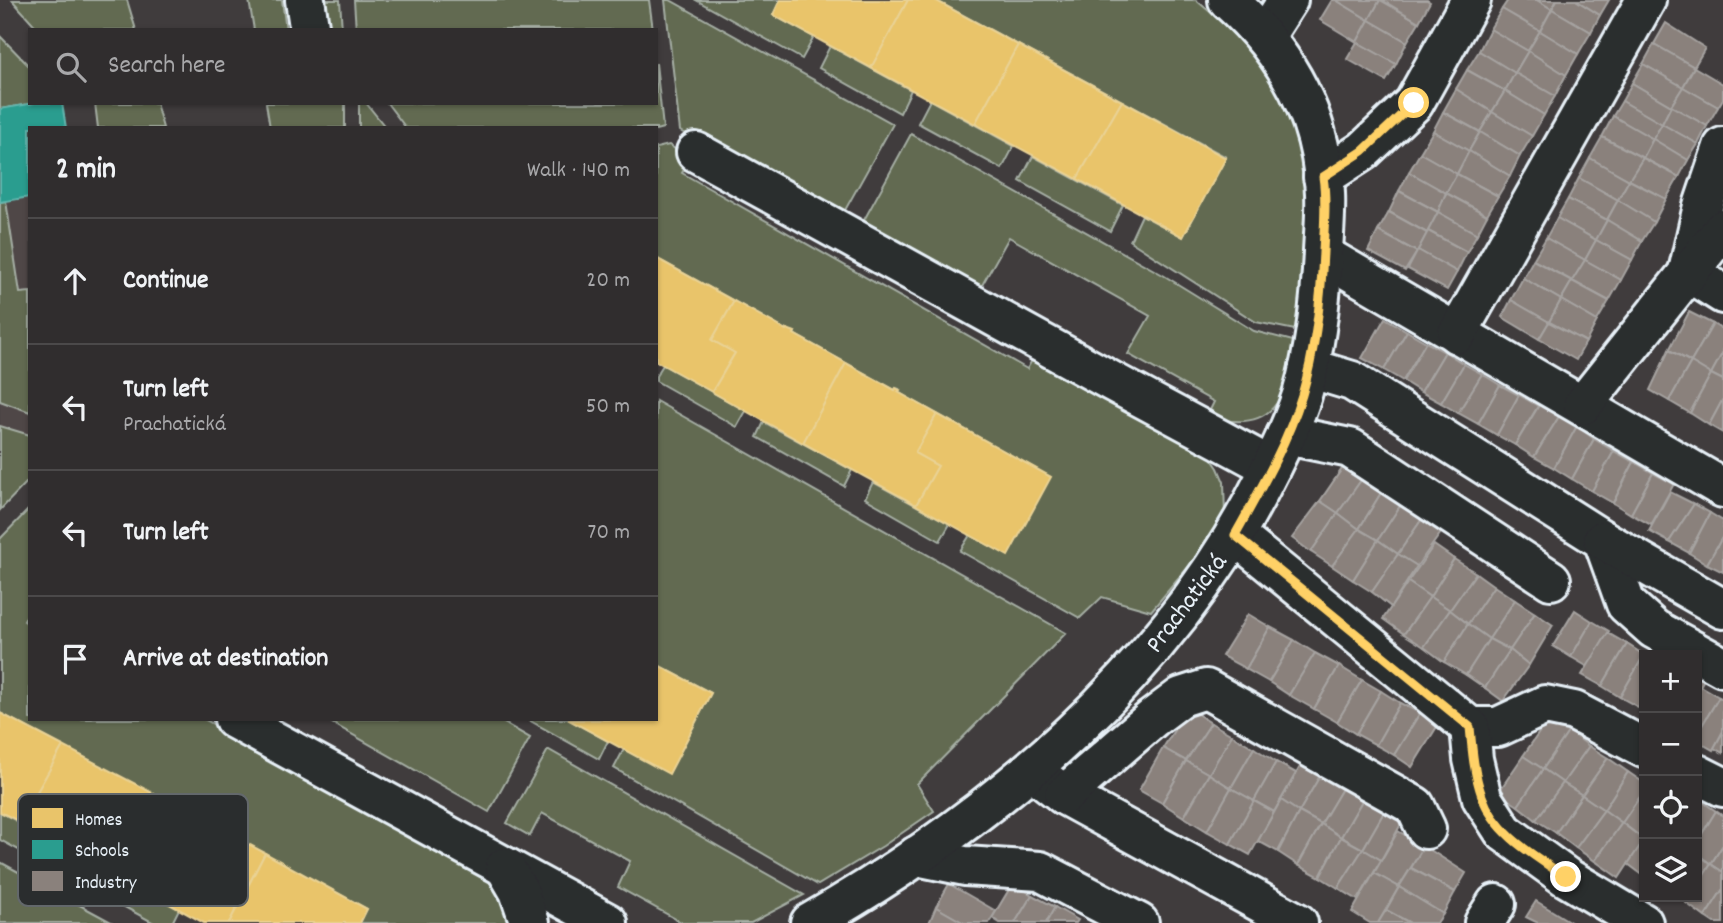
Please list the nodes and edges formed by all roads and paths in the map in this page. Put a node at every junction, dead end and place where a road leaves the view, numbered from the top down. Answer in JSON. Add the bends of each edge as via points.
{"nodes":[{"id":1,"x":1228,"y":0,"type":"edge"},
{"id":2,"x":1288,"y":0,"type":"edge"},
{"id":3,"x":1471,"y":0,"type":"edge"},
{"id":4,"x":1647,"y":0,"type":"edge"},
{"id":5,"x":1265,"y":36,"type":"junction"},
{"id":6,"x":1723,"y":147,"type":"edge"},
{"id":7,"x":696,"y":152,"type":"dead end"},
{"id":8,"x":1323,"y":177,"type":"junction"},
{"id":9,"x":1723,"y":229,"type":"edge"},
{"id":10,"x":1323,"y":255,"type":"junction"},
{"id":11,"x":1688,"y":272,"type":"junction"},
{"id":12,"x":1723,"y":295,"type":"edge"},
{"id":13,"x":1457,"y":334,"type":"junction"},
{"id":14,"x":1309,"y":368,"type":"junction"},
{"id":15,"x":1583,"y":405,"type":"junction"},
{"id":16,"x":1278,"y":451,"type":"junction"},
{"id":17,"x":1723,"y":488,"type":"edge"},
{"id":18,"x":1235,"y":535,"type":"junction"},
{"id":19,"x":1602,"y":540,"type":"junction"},
{"id":20,"x":1551,"y":580,"type":"dead end"},
{"id":21,"x":1723,"y":609,"type":"edge"},
{"id":22,"x":1723,"y":667,"type":"edge"},
{"id":23,"x":238,"y":721,"type":"edge"},
{"id":24,"x":1470,"y":727,"type":"junction"},
{"id":25,"x":1639,"y":745,"type":"edge"},
{"id":26,"x":1030,"y":769,"type":"junction"},
{"id":27,"x":1701,"y":776,"type":"edge"},
{"id":28,"x":1723,"y":787,"type":"edge"},
{"id":29,"x":1063,"y":795,"type":"junction"},
{"id":30,"x":1426,"y":829,"type":"dead end"},
{"id":31,"x":916,"y":856,"type":"junction"},
{"id":32,"x":505,"y":867,"type":"junction"},
{"id":33,"x":836,"y":918,"type":"edge"},
{"id":34,"x":530,"y":923,"type":"edge"},
{"id":35,"x":608,"y":923,"type":"edge"},
{"id":36,"x":1139,"y":923,"type":"edge"},
{"id":37,"x":1298,"y":923,"type":"edge"},
{"id":38,"x":1643,"y":923,"type":"edge"}],
"edges":[{"from":1,"to":5,"type":"street","name":"Prachatická"},
{"from":2,"to":5,"type":"street"},
{"from":3,"to":8,"type":"street","via":[[1414,103],[1363,151]]},
{"from":4,"to":13,"type":"street"},
{"from":5,"to":8,"type":"street","name":"Prachatická","via":[[1301,93],[1314,128]]},
{"from":6,"to":11,"type":"street"},
{"from":7,"to":16,"type":"street","via":[[1112,382]]},
{"from":8,"to":10,"type":"street","name":"Prachatická"},
{"from":9,"to":11,"type":"street"},
{"from":10,"to":13,"type":"street"},
{"from":10,"to":14,"type":"street","name":"Prachatická"},
{"from":11,"to":12,"type":"street"},
{"from":11,"to":15,"type":"street"},
{"from":13,"to":15,"type":"street"},
{"from":14,"to":16,"type":"street","name":"Prachatická"},
{"from":14,"to":19,"type":"street","via":[[1352,381]]},
{"from":15,"to":17,"type":"street"},
{"from":16,"to":18,"type":"street","name":"Prachatická"},
{"from":16,"to":20,"type":"street","via":[[1350,449]]},
{"from":18,"to":24,"type":"street"},
{"from":18,"to":26,"type":"street","name":"Prachatická","via":[[1169,629],[1081,724]]},
{"from":19,"to":21,"type":"street"},
{"from":19,"to":22,"type":"street","via":[[1626,604],[1654,629]]},
{"from":23,"to":32,"type":"street"},
{"from":24,"to":25,"type":"street","via":[[1497,727],[1545,705],[1574,711]]},
{"from":24,"to":38,"type":"street","via":[[1482,798],[1504,832],[1566,877]]},
{"from":26,"to":29,"type":"street"},
{"from":26,"to":31,"type":"street","name":"Prachatická"},
{"from":27,"to":28,"type":"street"},
{"from":29,"to":30,"type":"street","via":[[1181,697],[1206,689],[1415,806]]},
{"from":29,"to":37,"type":"street"},
{"from":31,"to":33,"type":"street","name":"Prachatická"},
{"from":31,"to":36,"type":"street","via":[[965,866],[1040,871]]},
{"from":32,"to":34,"type":"street"},
{"from":32,"to":35,"type":"street"}]}
